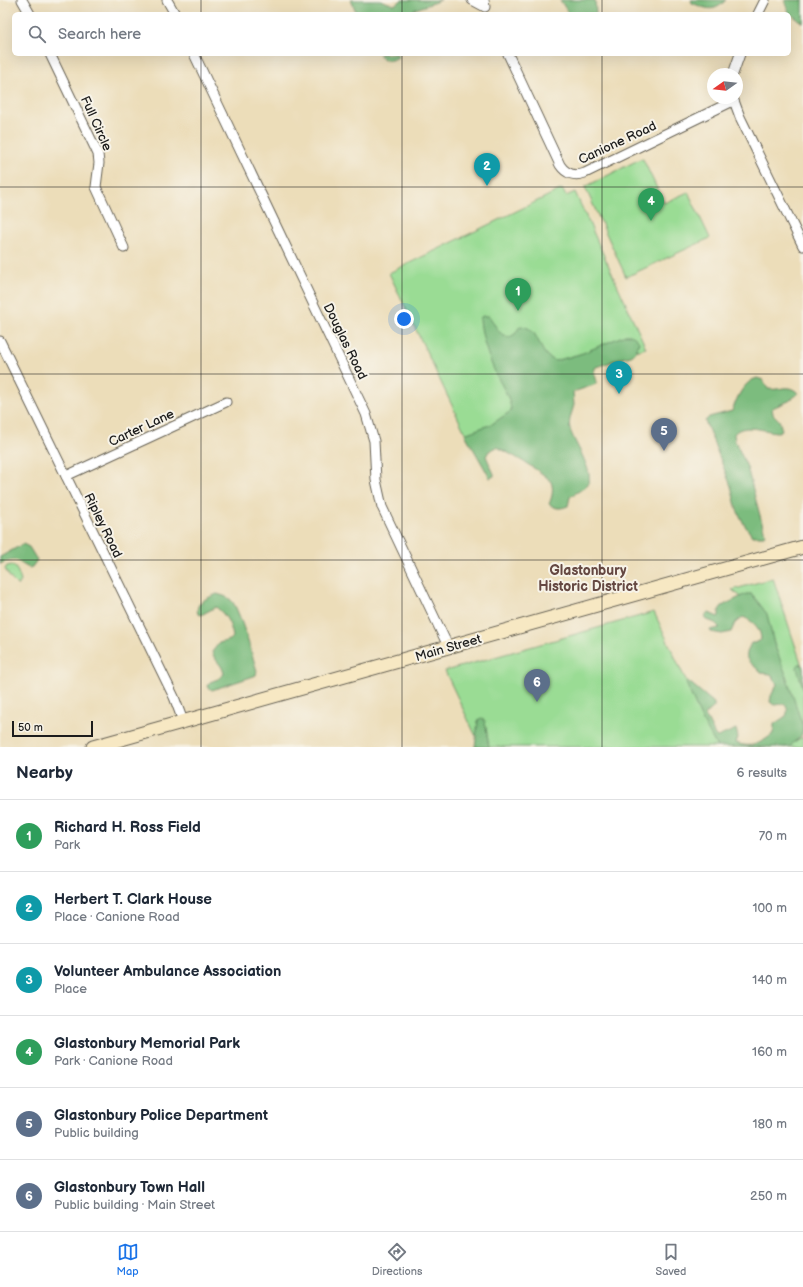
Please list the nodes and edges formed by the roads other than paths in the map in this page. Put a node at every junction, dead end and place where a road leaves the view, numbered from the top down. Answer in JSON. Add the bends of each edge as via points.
{"nodes":[{"id":1,"x":22,"y":0,"type":"edge"},
{"id":2,"x":167,"y":0,"type":"edge"},
{"id":3,"x":472,"y":0,"type":"edge"},
{"id":4,"x":765,"y":0,"type":"edge"},
{"id":5,"x":486,"y":7,"type":"edge"},
{"id":6,"x":29,"y":12,"type":"edge"},
{"id":7,"x":174,"y":12,"type":"edge"},
{"id":8,"x":759,"y":12,"type":"edge"},
{"id":9,"x":51,"y":56,"type":"edge"},
{"id":10,"x":195,"y":56,"type":"edge"},
{"id":11,"x":509,"y":56,"type":"edge"},
{"id":12,"x":739,"y":56,"type":"edge"},
{"id":13,"x":736,"y":68,"type":"edge"},
{"id":14,"x":723,"y":104,"type":"edge"},
{"id":15,"x":735,"y":104,"type":"edge"},
{"id":16,"x":803,"y":246,"type":"edge"},
{"id":17,"x":124,"y":248,"type":"dead end"},
{"id":18,"x":0,"y":340,"type":"edge"},
{"id":19,"x":226,"y":402,"type":"dead end"},
{"id":20,"x":66,"y":476,"type":"junction"},
{"id":21,"x":803,"y":547,"type":"edge"},
{"id":22,"x":448,"y":646,"type":"junction"},
{"id":23,"x":183,"y":721,"type":"junction"},
{"id":24,"x":93,"y":747,"type":"edge"}],
"edges":[{"from":1,"to":6,"type":"street"},
{"from":2,"to":7,"type":"street"},
{"from":3,"to":5,"type":"street"},
{"from":4,"to":8,"type":"street"},
{"from":9,"to":17,"type":"street","name":"Full Circle","via":[[98,154],[100,163],[96,187]]},
{"from":10,"to":22,"type":"street","name":"Douglas Road","via":[[366,414],[374,441],[376,484],[382,507]]},
{"from":11,"to":14,"type":"street","name":"Canione Road","via":[[560,165],[572,175],[585,173]]},
{"from":12,"to":13,"type":"street"},
{"from":15,"to":16,"type":"street"},
{"from":18,"to":20,"type":"street","name":"Ripley Road"},
{"from":19,"to":20,"type":"street","name":"Carter Lane"},
{"from":20,"to":23,"type":"street","name":"Ripley Road"},
{"from":21,"to":22,"type":"main road","name":"Main Street"},
{"from":22,"to":23,"type":"main road","name":"Main Street"},
{"from":23,"to":24,"type":"main road","name":"Main Street"}]}
